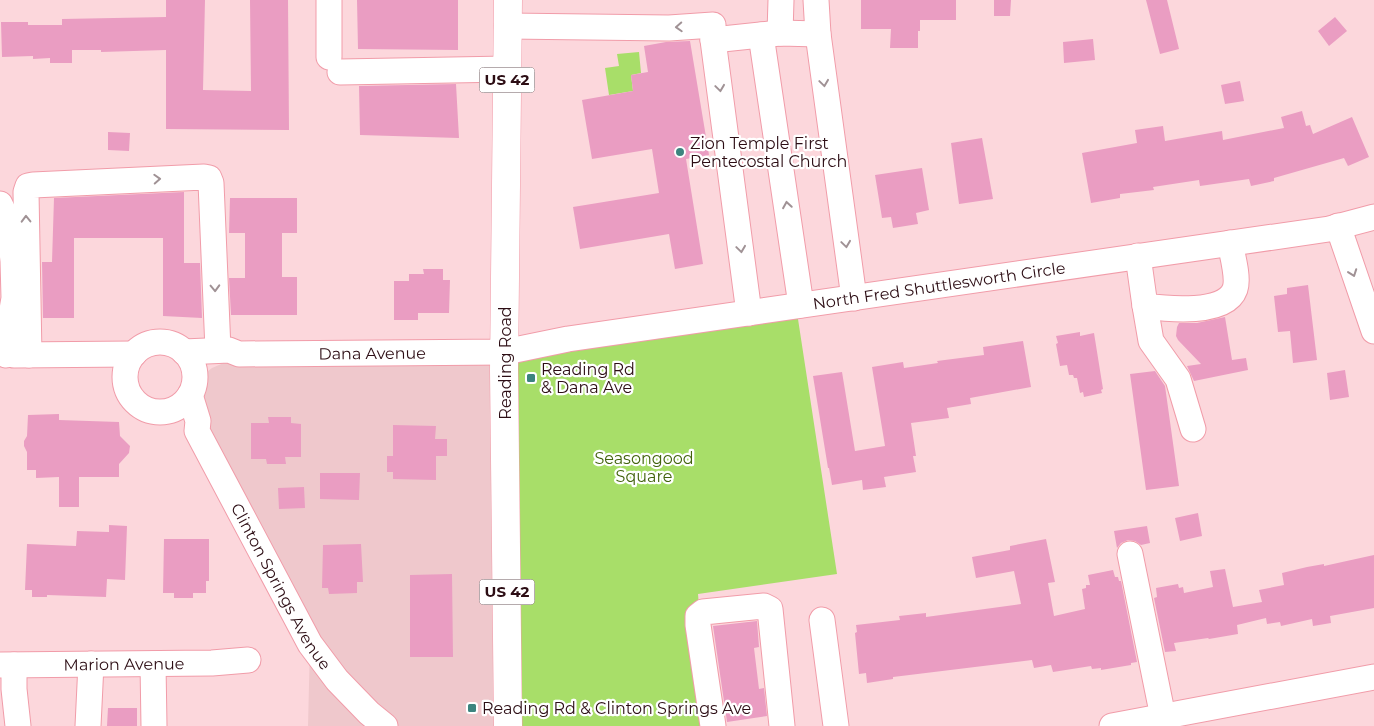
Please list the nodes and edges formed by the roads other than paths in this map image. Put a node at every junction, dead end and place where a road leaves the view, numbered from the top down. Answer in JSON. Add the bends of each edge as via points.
{"nodes":[{"id":1,"x":329,"y":0,"type":"edge"},
{"id":2,"x":781,"y":0,"type":"edge"},
{"id":3,"x":816,"y":0,"type":"edge"},
{"id":4,"x":508,"y":13,"type":"edge"},
{"id":5,"x":770,"y":34,"type":"junction"},
{"id":6,"x":818,"y":34,"type":"junction"},
{"id":7,"x":713,"y":40,"type":"junction"},
{"id":8,"x":507,"y":69,"type":"junction"},
{"id":9,"x":0,"y":204,"type":"edge"},
{"id":10,"x":1374,"y":217,"type":"edge"},
{"id":11,"x":1338,"y":226,"type":"junction"},
{"id":12,"x":1230,"y":243,"type":"junction"},
{"id":13,"x":1138,"y":256,"type":"junction"},
{"id":14,"x":854,"y":298,"type":"junction"},
{"id":15,"x":801,"y":305,"type":"junction"},
{"id":16,"x":1145,"y":306,"type":"junction"},
{"id":17,"x":750,"y":312,"type":"junction"},
{"id":18,"x":1374,"y":331,"type":"edge"},
{"id":19,"x":184,"y":352,"type":"junction"},
{"id":20,"x":229,"y":352,"type":"junction"},
{"id":21,"x":505,"y":352,"type":"junction"},
{"id":22,"x":134,"y":354,"type":"junction"},
{"id":23,"x":12,"y":355,"type":"edge"},
{"id":24,"x":89,"y":355,"type":"junction"},
{"id":25,"x":126,"y":384,"type":"junction"},
{"id":26,"x":192,"y":388,"type":"junction"},
{"id":27,"x":166,"y":411,"type":"junction"},
{"id":28,"x":1193,"y":429,"type":"dead end"},
{"id":29,"x":197,"y":431,"type":"junction"},
{"id":30,"x":1130,"y":554,"type":"dead end"},
{"id":31,"x":822,"y":620,"type":"dead end"},
{"id":32,"x":248,"y":660,"type":"dead end"},
{"id":33,"x":91,"y":664,"type":"junction"},
{"id":34,"x":154,"y":664,"type":"junction"},
{"id":35,"x":7,"y":665,"type":"edge"},
{"id":36,"x":1374,"y":678,"type":"edge"},
{"id":37,"x":1163,"y":717,"type":"junction"},
{"id":38,"x":18,"y":726,"type":"edge"},
{"id":39,"x":88,"y":726,"type":"edge"},
{"id":40,"x":154,"y":726,"type":"edge"},
{"id":41,"x":385,"y":726,"type":"edge"},
{"id":42,"x":508,"y":726,"type":"edge"},
{"id":43,"x":712,"y":726,"type":"edge"},
{"id":44,"x":782,"y":726,"type":"edge"},
{"id":45,"x":836,"y":726,"type":"edge"},
{"id":46,"x":1112,"y":726,"type":"edge"}],
"edges":[{"from":1,"to":8,"type":"street","via":[[334,65]]},
{"from":2,"to":5,"type":"street"},
{"from":3,"to":6,"type":"street"},
{"from":7,"to":4,"type":"street","one_way":true,"via":[[713,25],[669,28]]},
{"from":4,"to":8,"type":"main road","name":"Reading Road","number":"US 42"},
{"from":5,"to":6,"type":"street"},
{"from":5,"to":7,"type":"street"},
{"from":15,"to":5,"type":"street","one_way":true},
{"from":6,"to":14,"type":"street","one_way":true},
{"from":7,"to":17,"type":"street","one_way":true},
{"from":8,"to":21,"type":"main road","name":"Reading Road","number":"US 42"},
{"from":9,"to":23,"type":"street","via":[[9,223],[13,261],[14,298],[8,334]]},
{"from":10,"to":11,"type":"street","name":"North Fred Shuttlesworth Circle"},
{"from":11,"to":12,"type":"street","name":"North Fred Shuttlesworth Circle"},
{"from":11,"to":18,"type":"street","one_way":true},
{"from":12,"to":13,"type":"street","name":"North Fred Shuttlesworth Circle"},
{"from":12,"to":16,"type":"street","via":[[1236,287],[1223,302],[1200,308]]},
{"from":13,"to":14,"type":"street","name":"North Fred Shuttlesworth Circle"},
{"from":13,"to":16,"type":"street"},
{"from":14,"to":15,"type":"street","name":"North Fred Shuttlesworth Circle"},
{"from":15,"to":17,"type":"street","name":"North Fred Shuttlesworth Circle"},
{"from":16,"to":28,"type":"street","via":[[1151,341],[1178,379]]},
{"from":17,"to":21,"type":"street","name":"North Fred Shuttlesworth Circle","via":[[568,339]]},
{"from":19,"to":20,"type":"street","name":"Dana Avenue"},
{"from":19,"to":22,"type":"street","via":[[164,342],[142,347]]},
{"from":19,"to":26,"type":"street","via":[[194,370]]},
{"from":20,"to":21,"type":"street","name":"Dana Avenue"},
{"from":23,"to":20,"type":"street","one_way":true,"via":[[28,186],[204,177],[211,182]]},
{"from":20,"to":26,"type":"street","name":"Dana Avenue"},
{"from":21,"to":42,"type":"main road","name":"Reading Road","number":"US 42"},
{"from":22,"to":24,"type":"street"},
{"from":22,"to":25,"type":"street","via":[[125,373]]},
{"from":23,"to":24,"type":"street"},
{"from":24,"to":25,"type":"street"},
{"from":25,"to":27,"type":"street","via":[[136,402],[145,408]]},
{"from":26,"to":27,"type":"street","via":[[184,402]]},
{"from":26,"to":29,"type":"street","name":"Clinton Springs Avenue"},
{"from":27,"to":29,"type":"street","via":[[184,426]]},
{"from":29,"to":41,"type":"street","name":"Clinton Springs Avenue","via":[[310,644],[337,680]]},
{"from":30,"to":37,"type":"street"},
{"from":31,"to":45,"type":"street"},
{"from":32,"to":34,"type":"street","name":"Marion Avenue"},
{"from":33,"to":34,"type":"street","name":"Marion Avenue"},
{"from":33,"to":35,"type":"street","name":"Marion Avenue"},
{"from":33,"to":39,"type":"street"},
{"from":34,"to":40,"type":"street"},
{"from":35,"to":38,"type":"street"},
{"from":36,"to":37,"type":"street"},
{"from":37,"to":46,"type":"street"},
{"from":43,"to":44,"type":"street","via":[[698,616],[704,612],[764,606],[770,610]]}]}
